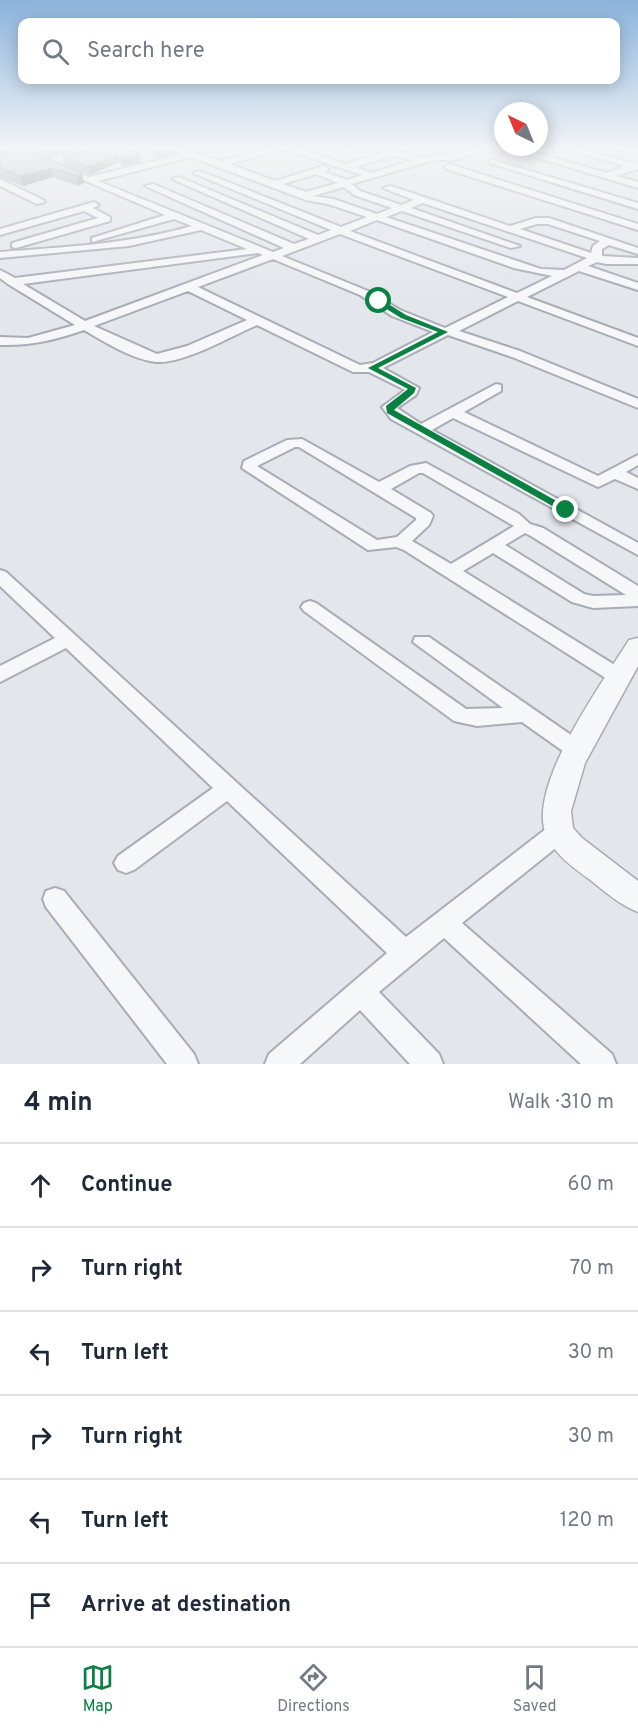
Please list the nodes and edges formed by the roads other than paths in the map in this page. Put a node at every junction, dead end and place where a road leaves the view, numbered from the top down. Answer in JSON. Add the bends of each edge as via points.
{"nodes":[{"id":1,"x":29,"y":197,"type":"edge"},
{"id":2,"x":131,"y":197,"type":"edge"},
{"id":3,"x":165,"y":197,"type":"edge"},
{"id":4,"x":176,"y":197,"type":"edge"},
{"id":5,"x":218,"y":197,"type":"edge"},
{"id":6,"x":256,"y":197,"type":"edge"},
{"id":7,"x":307,"y":197,"type":"edge"},
{"id":8,"x":367,"y":197,"type":"edge"},
{"id":9,"x":413,"y":197,"type":"edge"},
{"id":10,"x":545,"y":197,"type":"edge"},
{"id":11,"x":553,"y":197,"type":"edge"},
{"id":12,"x":607,"y":197,"type":"edge"},
{"id":13,"x":549,"y":198,"type":"junction"},
{"id":14,"x":423,"y":200,"type":"junction"},
{"id":15,"x":40,"y":202,"type":"dead end"},
{"id":16,"x":144,"y":202,"type":"junction"},
{"id":17,"x":99,"y":204,"type":"dead end"},
{"id":18,"x":638,"y":206,"type":"edge"},
{"id":19,"x":86,"y":208,"type":"junction"},
{"id":20,"x":400,"y":208,"type":"junction"},
{"id":21,"x":175,"y":215,"type":"junction"},
{"id":22,"x":376,"y":217,"type":"junction"},
{"id":23,"x":276,"y":221,"type":"junction"},
{"id":24,"x":204,"y":226,"type":"junction"},
{"id":25,"x":638,"y":227,"type":"edge"},
{"id":26,"x":512,"y":228,"type":"junction"},
{"id":27,"x":250,"y":229,"type":"junction"},
{"id":28,"x":339,"y":230,"type":"junction"},
{"id":29,"x":0,"y":232,"type":"edge"},
{"id":30,"x":227,"y":236,"type":"junction"},
{"id":31,"x":536,"y":237,"type":"junction"},
{"id":32,"x":316,"y":238,"type":"junction"},
{"id":33,"x":607,"y":241,"type":"junction"},
{"id":34,"x":0,"y":246,"type":"edge"},
{"id":35,"x":515,"y":246,"type":"junction"},
{"id":36,"x":291,"y":247,"type":"junction"},
{"id":37,"x":76,"y":249,"type":"junction"},
{"id":38,"x":266,"y":252,"type":"junction"},
{"id":39,"x":0,"y":255,"type":"edge"},
{"id":40,"x":491,"y":257,"type":"junction"},
{"id":41,"x":596,"y":258,"type":"junction"},
{"id":42,"x":638,"y":259,"type":"edge"},
{"id":43,"x":579,"y":267,"type":"junction"},
{"id":44,"x":0,"y":273,"type":"edge"},
{"id":45,"x":566,"y":273,"type":"junction"},
{"id":46,"x":12,"y":282,"type":"junction"},
{"id":47,"x":187,"y":286,"type":"junction"},
{"id":48,"x":638,"y":287,"type":"edge"},
{"id":49,"x":518,"y":297,"type":"junction"},
{"id":50,"x":255,"y":321,"type":"junction"},
{"id":51,"x":84,"y":325,"type":"junction"},
{"id":52,"x":0,"y":331,"type":"edge"},
{"id":53,"x":447,"y":331,"type":"junction"},
{"id":54,"x":0,"y":341,"type":"edge"},
{"id":55,"x":31,"y":341,"type":"junction"},
{"id":56,"x":638,"y":342,"type":"edge"},
{"id":57,"x":372,"y":368,"type":"junction"},
{"id":58,"x":496,"y":388,"type":"dead end"},
{"id":59,"x":638,"y":404,"type":"edge"},
{"id":60,"x":453,"y":412,"type":"junction"},
{"id":61,"x":421,"y":430,"type":"junction"},
{"id":62,"x":638,"y":459,"type":"edge"},
{"id":63,"x":616,"y":473,"type":"junction"},
{"id":64,"x":638,"y":484,"type":"edge"},
{"id":65,"x":379,"y":489,"type":"junction"},
{"id":66,"x":524,"y":527,"type":"junction"},
{"id":67,"x":401,"y":542,"type":"junction"},
{"id":68,"x":493,"y":545,"type":"junction"},
{"id":69,"x":638,"y":550,"type":"edge"},
{"id":70,"x":451,"y":571,"type":"junction"},
{"id":71,"x":0,"y":576,"type":"edge"},
{"id":72,"x":638,"y":594,"type":"edge"},
{"id":73,"x":638,"y":600,"type":"edge"},
{"id":74,"x":310,"y":607,"type":"dead end"},
{"id":75,"x":68,"y":639,"type":"junction"},
{"id":76,"x":422,"y":642,"type":"dead end"},
{"id":77,"x":638,"y":646,"type":"edge"},
{"id":78,"x":0,"y":675,"type":"edge"},
{"id":79,"x":619,"y":676,"type":"junction"},
{"id":80,"x":528,"y":714,"type":"junction"},
{"id":81,"x":577,"y":750,"type":"junction"},
{"id":82,"x":229,"y":789,"type":"junction"},
{"id":83,"x":559,"y":832,"type":"junction"},
{"id":84,"x":126,"y":863,"type":"dead end"},
{"id":85,"x":638,"y":898,"type":"edge"},
{"id":86,"x":55,"y":899,"type":"dead end"},
{"id":87,"x":444,"y":922,"type":"junction"},
{"id":88,"x":405,"y":953,"type":"junction"},
{"id":89,"x":361,"y":992,"type":"junction"},
{"id":90,"x":184,"y":1064,"type":"edge"},
{"id":91,"x":279,"y":1064,"type":"edge"},
{"id":92,"x":429,"y":1064,"type":"edge"},
{"id":93,"x":602,"y":1064,"type":"edge"}],
"edges":[{"from":1,"to":15,"type":"street"},
{"from":2,"to":16,"type":"street"},
{"from":3,"to":16,"type":"street"},
{"from":4,"to":27,"type":"street"},
{"from":5,"to":23,"type":"street"},
{"from":6,"to":28,"type":"street"},
{"from":7,"to":22,"type":"street"},
{"from":8,"to":20,"type":"street"},
{"from":9,"to":14,"type":"street"},
{"from":10,"to":13,"type":"street"},
{"from":11,"to":13,"type":"street"},
{"from":12,"to":18,"type":"street"},
{"from":13,"to":25,"type":"street"},
{"from":14,"to":20,"type":"street"},
{"from":14,"to":26,"type":"street"},
{"from":16,"to":21,"type":"street"},
{"from":17,"to":19,"type":"street"},
{"from":19,"to":29,"type":"street"},
{"from":19,"to":34,"type":"street","via":[[107,219],[31,242]]},
{"from":20,"to":22,"type":"street"},
{"from":20,"to":35,"type":"street"},
{"from":21,"to":24,"type":"street"},
{"from":21,"to":37,"type":"street"},
{"from":22,"to":28,"type":"street"},
{"from":22,"to":40,"type":"street"},
{"from":23,"to":27,"type":"street"},
{"from":23,"to":32,"type":"street"},
{"from":24,"to":30,"type":"street"},
{"from":24,"to":37,"type":"street","via":[[156,240]]},
{"from":26,"to":31,"type":"street"},
{"from":26,"to":33,"type":"street","via":[[542,220]]},
{"from":27,"to":30,"type":"street"},
{"from":27,"to":36,"type":"street"},
{"from":28,"to":32,"type":"street"},
{"from":28,"to":49,"type":"street"},
{"from":30,"to":38,"type":"street"},
{"from":31,"to":35,"type":"street"},
{"from":31,"to":41,"type":"street"},
{"from":32,"to":36,"type":"street"},
{"from":33,"to":41,"type":"street","via":[[597,248]]},
{"from":33,"to":42,"type":"street"},
{"from":35,"to":40,"type":"street"},
{"from":36,"to":38,"type":"street"},
{"from":37,"to":39,"type":"street"},
{"from":38,"to":46,"type":"street"},
{"from":38,"to":47,"type":"street"},
{"from":38,"to":53,"type":"street","via":[[364,293],[404,317]]},
{"from":40,"to":45,"type":"street","via":[[530,270]]},
{"from":41,"to":42,"type":"street","via":[[618,263]]},
{"from":41,"to":43,"type":"street"},
{"from":43,"to":45,"type":"street"},
{"from":43,"to":48,"type":"street"},
{"from":44,"to":46,"type":"street"},
{"from":45,"to":49,"type":"street"},
{"from":46,"to":51,"type":"street"},
{"from":47,"to":50,"type":"street"},
{"from":47,"to":51,"type":"street"},
{"from":49,"to":53,"type":"street"},
{"from":49,"to":56,"type":"street"},
{"from":50,"to":51,"type":"street","via":[[158,358]]},
{"from":50,"to":57,"type":"street","via":[[346,365]]},
{"from":51,"to":55,"type":"street"},
{"from":52,"to":55,"type":"street"},
{"from":53,"to":57,"type":"street"},
{"from":53,"to":59,"type":"street","via":[[516,354]]},
{"from":54,"to":55,"type":"street"},
{"from":57,"to":61,"type":"street","via":[[412,388],[389,407],[396,416]]},
{"from":58,"to":60,"type":"street"},
{"from":60,"to":61,"type":"street"},
{"from":60,"to":63,"type":"street","via":[[595,481],[602,482]]},
{"from":61,"to":69,"type":"street"},
{"from":62,"to":63,"type":"street"},
{"from":63,"to":64,"type":"street"},
{"from":65,"to":66,"type":"street","via":[[415,469],[426,468]]},
{"from":65,"to":67,"type":"street","via":[[425,516]]},
{"from":65,"to":67,"type":"street","via":[[297,442],[249,464],[374,546]]},
{"from":66,"to":68,"type":"street"},
{"from":66,"to":72,"type":"street"},
{"from":67,"to":70,"type":"street"},
{"from":68,"to":70,"type":"street"},
{"from":68,"to":73,"type":"street","via":[[578,598],[593,602]]},
{"from":70,"to":79,"type":"street"},
{"from":71,"to":75,"type":"street"},
{"from":74,"to":80,"type":"street","via":[[461,716]]},
{"from":75,"to":78,"type":"street"},
{"from":75,"to":82,"type":"street"},
{"from":76,"to":80,"type":"street"},
{"from":77,"to":79,"type":"street"},
{"from":79,"to":81,"type":"street"},
{"from":80,"to":81,"type":"street"},
{"from":81,"to":83,"type":"street","via":[[555,811]]},
{"from":82,"to":84,"type":"street"},
{"from":82,"to":88,"type":"street"},
{"from":83,"to":85,"type":"street","via":[[577,852]]},
{"from":83,"to":87,"type":"street"},
{"from":86,"to":90,"type":"street"},
{"from":87,"to":88,"type":"street"},
{"from":87,"to":93,"type":"street"},
{"from":88,"to":89,"type":"street"},
{"from":89,"to":91,"type":"street"},
{"from":89,"to":92,"type":"street"}]}
